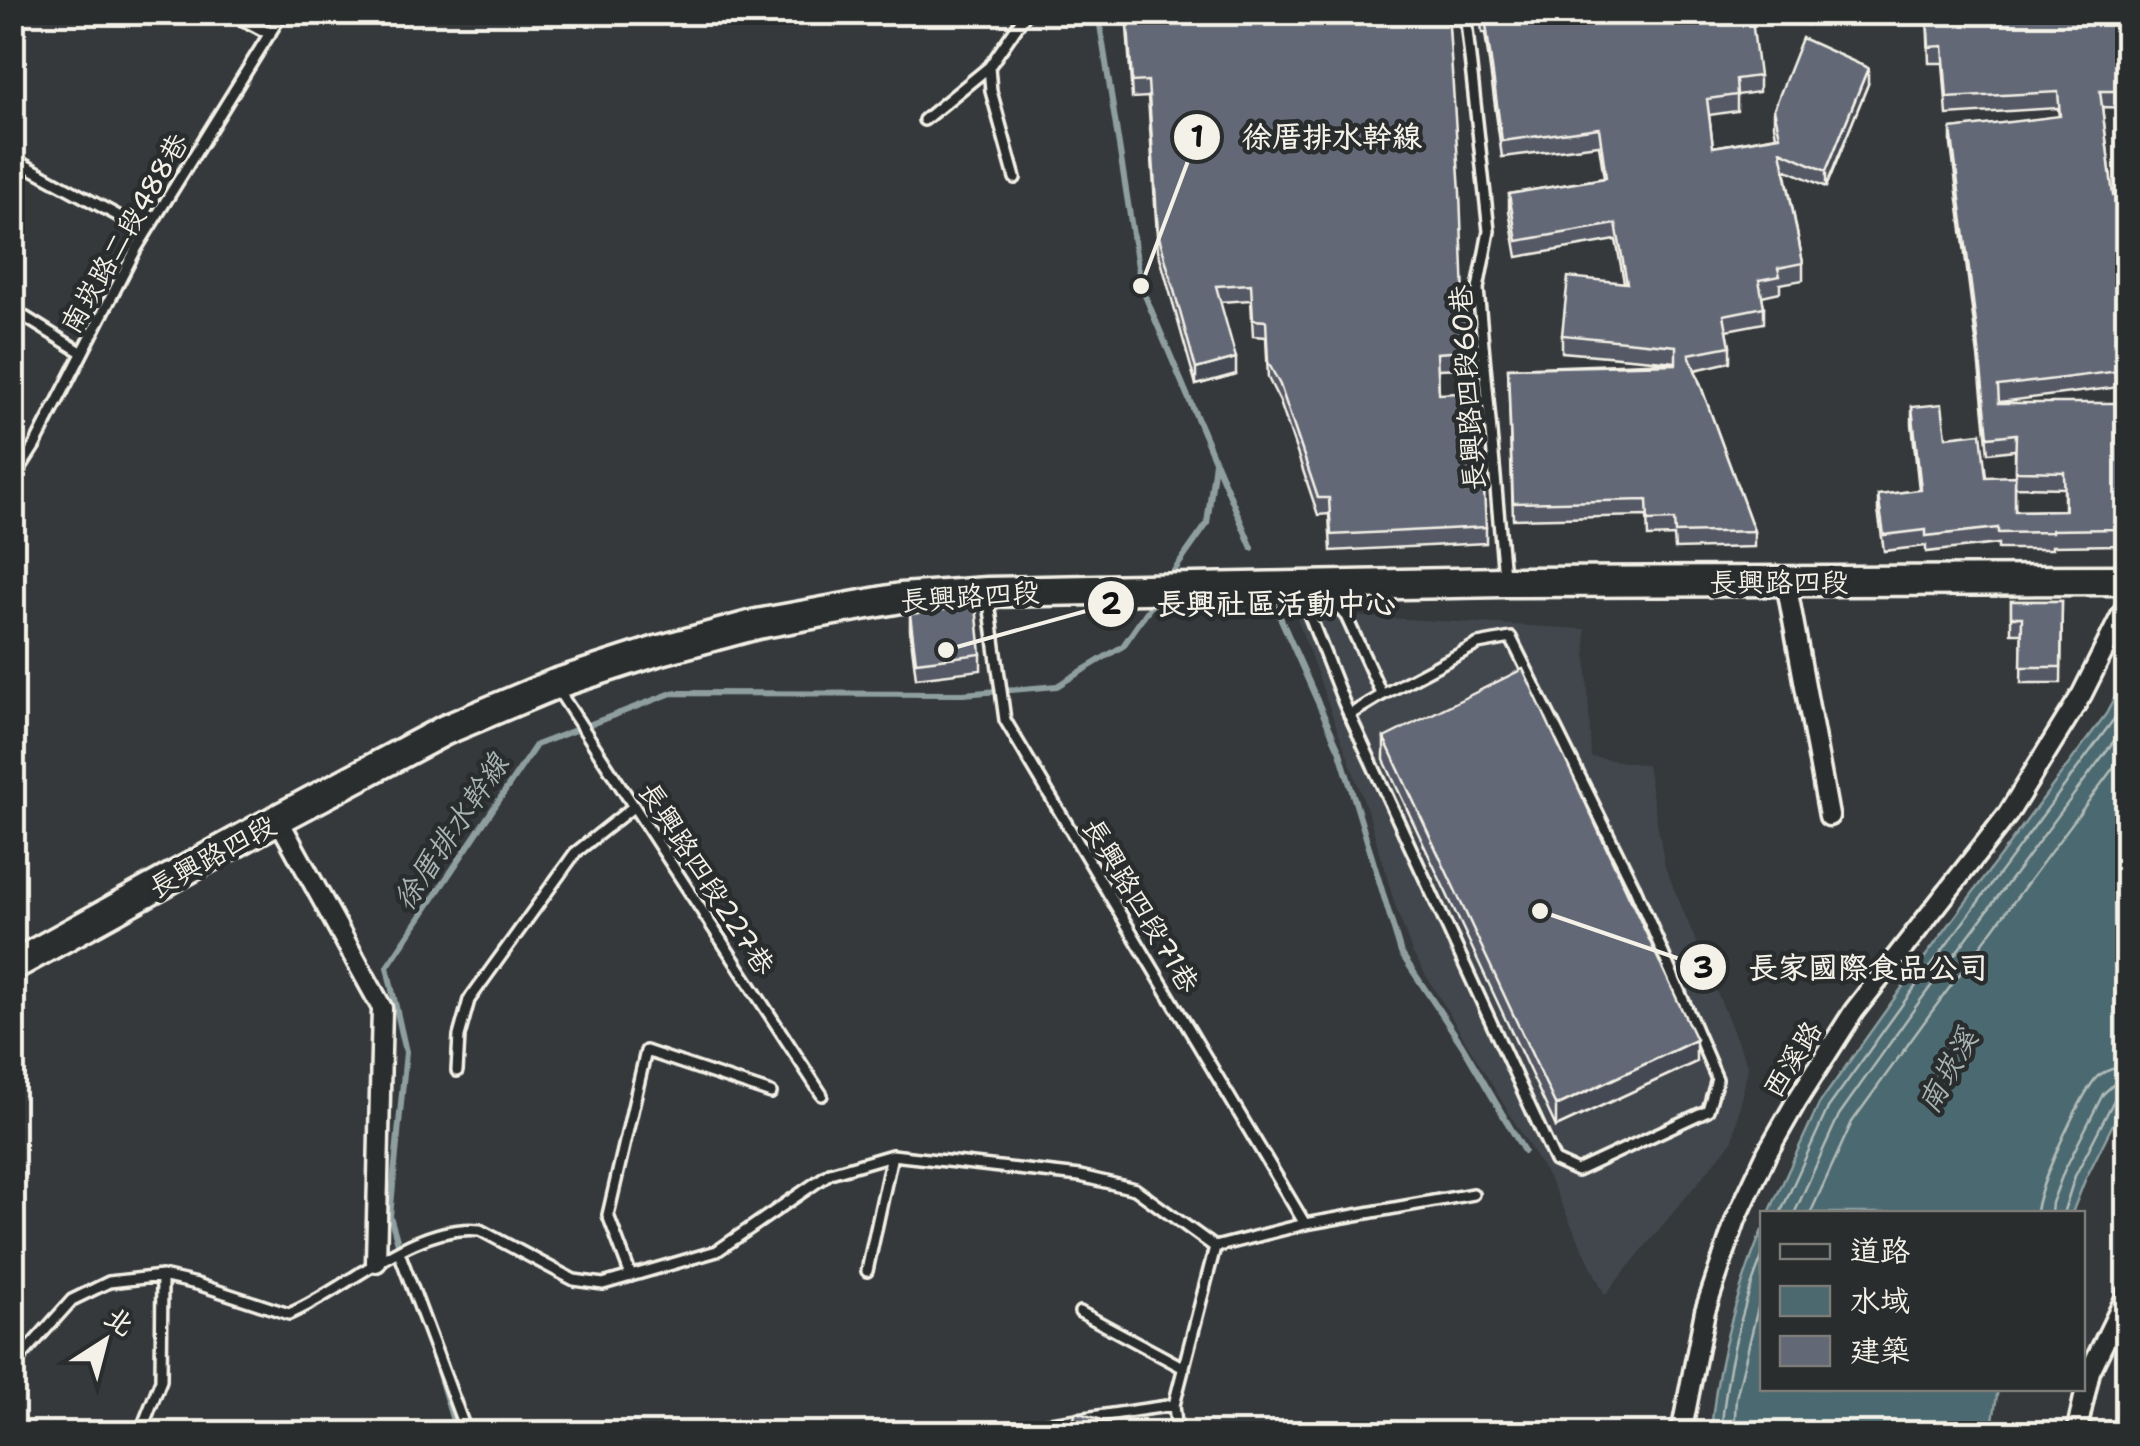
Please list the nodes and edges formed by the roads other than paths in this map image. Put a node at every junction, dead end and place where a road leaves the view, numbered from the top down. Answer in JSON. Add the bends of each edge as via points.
{"nodes":[{"id":1,"x":228,"y":12,"type":"edge"},
{"id":2,"x":283,"y":12,"type":"edge"},
{"id":3,"x":1027,"y":12,"type":"edge"},
{"id":4,"x":1465,"y":12,"type":"edge"},
{"id":5,"x":270,"y":34,"type":"junction"},
{"id":6,"x":989,"y":67,"type":"junction"},
{"id":7,"x":924,"y":120,"type":"dead end"},
{"id":8,"x":12,"y":158,"type":"edge"},
{"id":9,"x":1015,"y":178,"type":"dead end"},
{"id":10,"x":146,"y":231,"type":"junction"},
{"id":11,"x":12,"y":309,"type":"edge"},
{"id":12,"x":81,"y":352,"type":"junction"},
{"id":13,"x":12,"y":481,"type":"edge"},
{"id":14,"x":2128,"y":580,"type":"edge"},
{"id":15,"x":1504,"y":582,"type":"junction"},
{"id":16,"x":1786,"y":582,"type":"junction"},
{"id":17,"x":1316,"y":584,"type":"junction"},
{"id":18,"x":987,"y":592,"type":"junction"},
{"id":19,"x":2128,"y":602,"type":"edge"},
{"id":20,"x":554,"y":684,"type":"junction"},
{"id":21,"x":1382,"y":695,"type":"junction"},
{"id":22,"x":1349,"y":714,"type":"junction"},
{"id":23,"x":633,"y":807,"type":"junction"},
{"id":24,"x":1829,"y":816,"type":"dead end"},
{"id":25,"x":278,"y":819,"type":"junction"},
{"id":26,"x":12,"y":966,"type":"edge"},
{"id":27,"x":458,"y":1071,"type":"dead end"},
{"id":28,"x":771,"y":1093,"type":"dead end"},
{"id":29,"x":822,"y":1096,"type":"dead end"},
{"id":30,"x":892,"y":1155,"type":"junction"},
{"id":31,"x":1473,"y":1194,"type":"dead end"},
{"id":32,"x":1305,"y":1224,"type":"junction"},
{"id":33,"x":1215,"y":1247,"type":"junction"},
{"id":34,"x":399,"y":1252,"type":"junction"},
{"id":35,"x":376,"y":1262,"type":"junction"},
{"id":36,"x":867,"y":1271,"type":"dead end"},
{"id":37,"x":162,"y":1276,"type":"junction"},
{"id":38,"x":631,"y":1276,"type":"junction"},
{"id":39,"x":2128,"y":1293,"type":"edge"},
{"id":40,"x":1080,"y":1312,"type":"dead end"},
{"id":41,"x":12,"y":1366,"type":"edge"},
{"id":42,"x":1184,"y":1368,"type":"junction"},
{"id":43,"x":1174,"y":1405,"type":"junction"},
{"id":44,"x":142,"y":1428,"type":"dead end"},
{"id":45,"x":468,"y":1434,"type":"edge"},
{"id":46,"x":976,"y":1434,"type":"edge"},
{"id":47,"x":1177,"y":1434,"type":"edge"},
{"id":48,"x":1682,"y":1434,"type":"edge"},
{"id":49,"x":2076,"y":1434,"type":"edge"}],
"edges":[{"from":1,"to":5,"type":"lane"},
{"from":2,"to":5,"type":"lane","name":"南崁路二段488巷"},
{"from":3,"to":6,"type":"lane"},
{"from":4,"to":15,"type":"lane","name":"長興路四段60巷","via":[[1489,231],[1478,288]]},
{"from":5,"to":10,"type":"lane","name":"南崁路二段488巷"},
{"from":6,"to":7,"type":"lane"},
{"from":6,"to":9,"type":"lane"},
{"from":8,"to":10,"type":"lane"},
{"from":10,"to":12,"type":"lane","name":"南崁路二段488巷"},
{"from":11,"to":12,"type":"lane"},
{"from":12,"to":13,"type":"lane","name":"南崁路二段488巷"},
{"from":14,"to":16,"type":"street","name":"長興路四段"},
{"from":15,"to":16,"type":"street","name":"長興路四段"},
{"from":15,"to":17,"type":"street","name":"長興路四段"},
{"from":16,"to":24,"type":"street"},
{"from":17,"to":18,"type":"street","name":"長興路四段"},
{"from":17,"to":21,"type":"lane","via":[[1346,616]]},
{"from":17,"to":22,"type":"lane","via":[[1308,614]]},
{"from":18,"to":20,"type":"street","name":"長興路四段","via":[[901,598],[757,624]]},
{"from":18,"to":32,"type":"lane","name":"長興路四段71巷","via":[[1005,720]]},
{"from":19,"to":48,"type":"street","name":"西溪路","via":[[2008,814],[1854,1011],[1767,1153],[1706,1310]]},
{"from":20,"to":23,"type":"lane","name":"長興路四段227巷"},
{"from":20,"to":25,"type":"street","name":"長興路四段","via":[[445,730]]},
{"from":21,"to":22,"type":"lane"},
{"from":21,"to":22,"type":"lane","via":[[1478,644],[1511,638],[1634,886],[1717,1079],[1708,1110],[1578,1172],[1555,1161]]},
{"from":23,"to":27,"type":"lane","via":[[575,854],[469,1000],[458,1036]]},
{"from":23,"to":29,"type":"lane","name":"長興路四段227巷"},
{"from":25,"to":26,"type":"street","name":"長興路四段"},
{"from":25,"to":35,"type":"street","via":[[382,1008]]},
{"from":28,"to":38,"type":"lane","via":[[646,1052],[608,1215]]},
{"from":30,"to":33,"type":"lane","via":[[1080,1176],[1135,1189]]},
{"from":30,"to":36,"type":"lane"},
{"from":30,"to":38,"type":"lane","via":[[830,1173],[717,1251]]},
{"from":31,"to":32,"type":"lane"},
{"from":32,"to":33,"type":"lane"},
{"from":33,"to":42,"type":"lane"},
{"from":34,"to":35,"type":"lane"},
{"from":34,"to":38,"type":"lane","via":[[465,1228],[574,1280],[603,1284]]},
{"from":34,"to":45,"type":"lane"},
{"from":35,"to":37,"type":"lane","via":[[289,1314]]},
{"from":37,"to":41,"type":"lane","via":[[109,1282],[72,1300]]},
{"from":37,"to":44,"type":"lane","via":[[161,1380]]},
{"from":39,"to":49,"type":"street","via":[[2090,1371]]},
{"from":40,"to":42,"type":"lane"},
{"from":42,"to":43,"type":"lane"},
{"from":43,"to":46,"type":"lane"},
{"from":43,"to":47,"type":"lane"}]}
